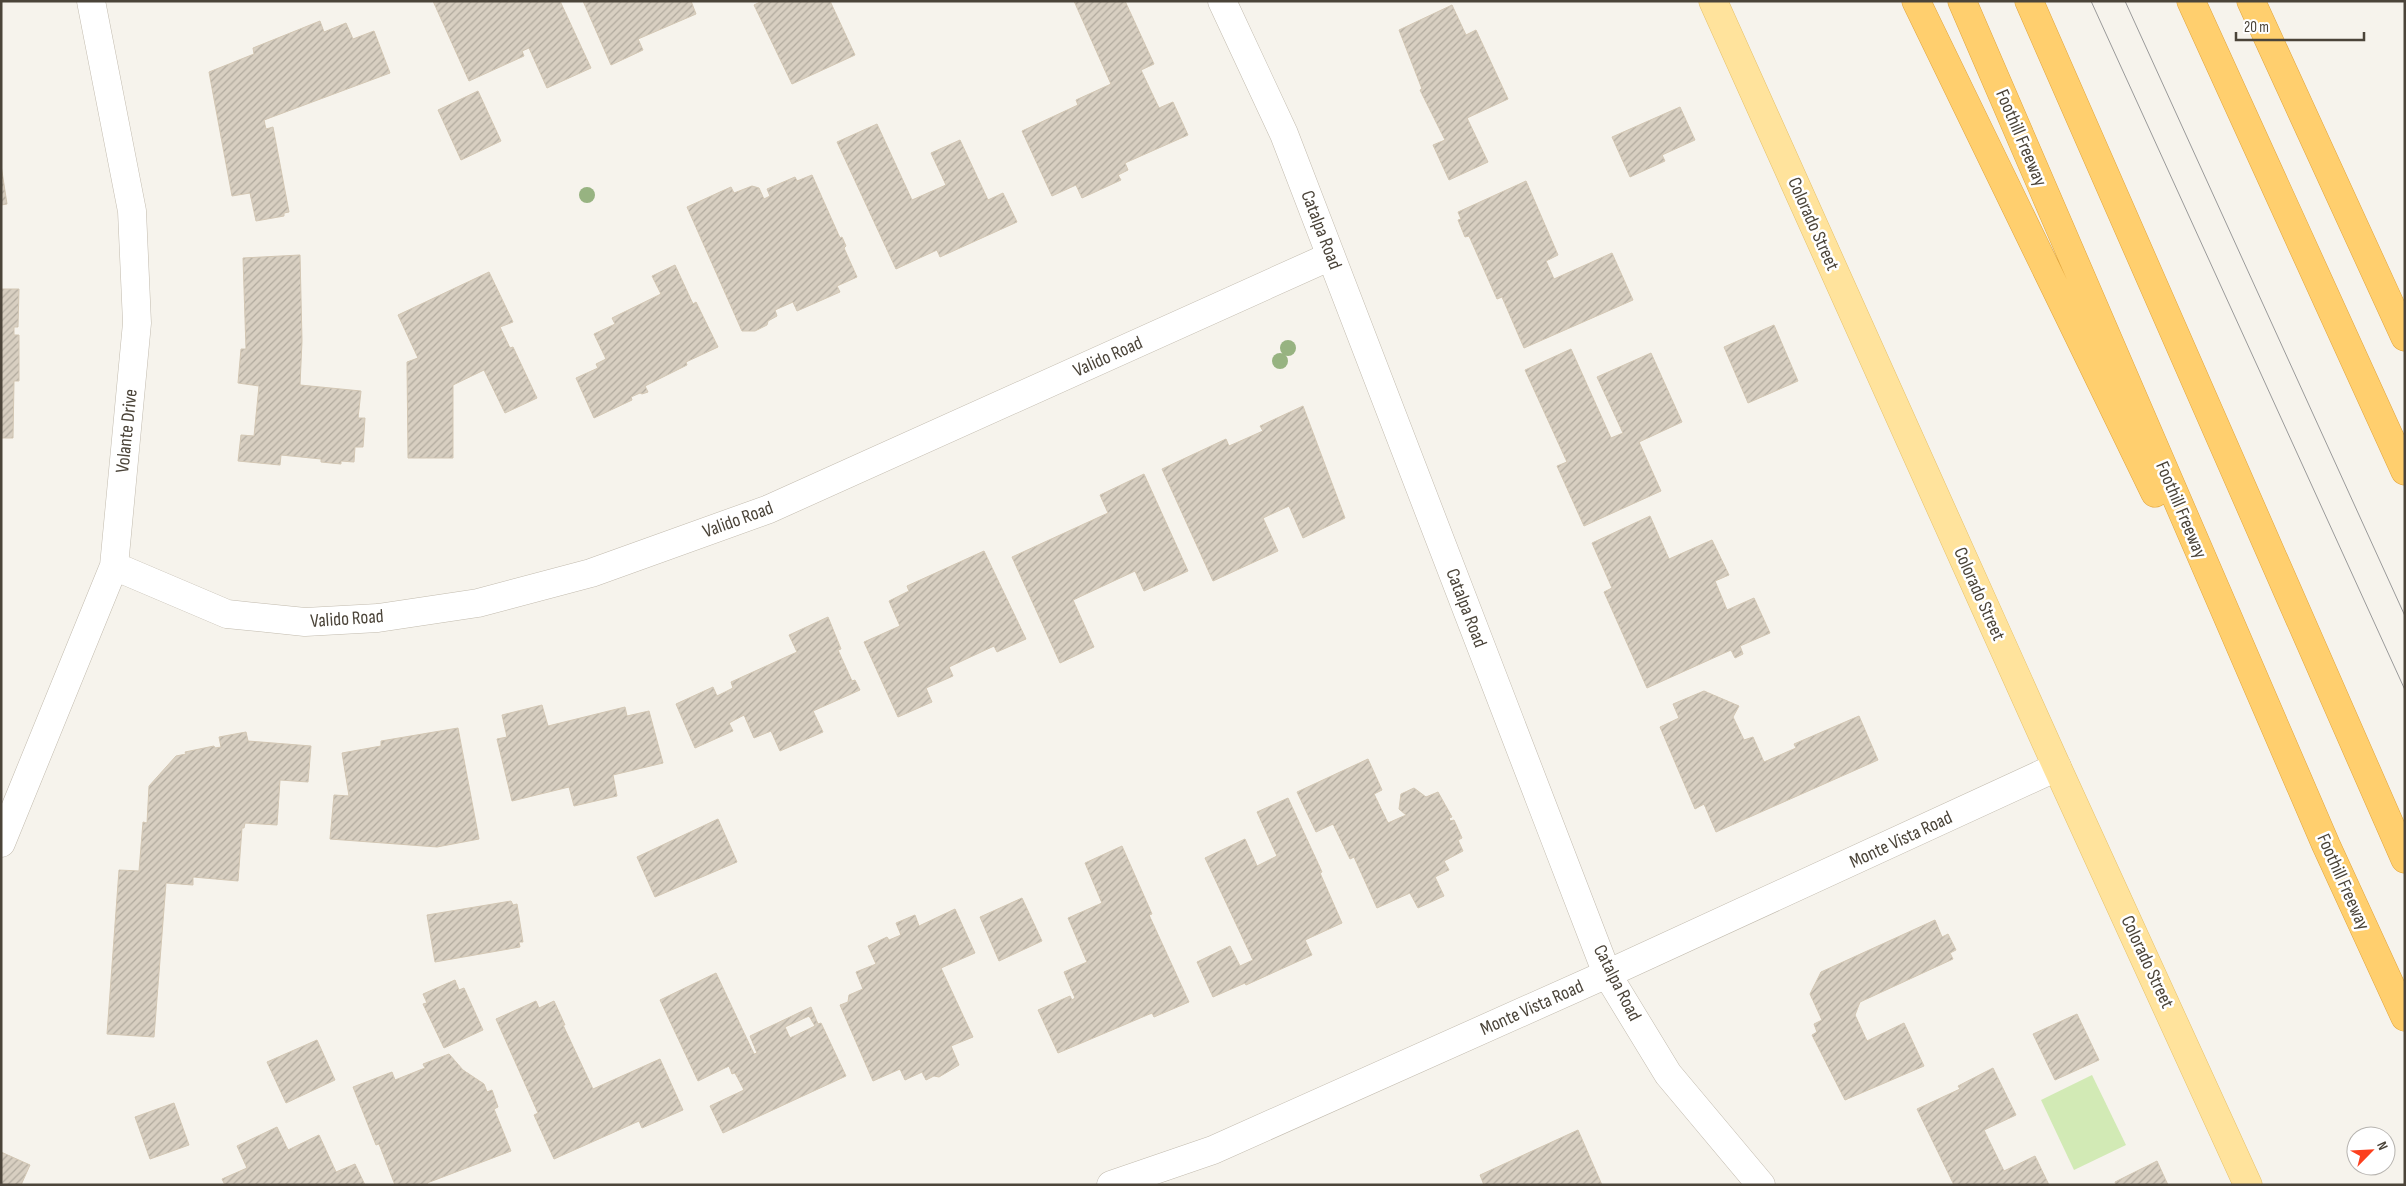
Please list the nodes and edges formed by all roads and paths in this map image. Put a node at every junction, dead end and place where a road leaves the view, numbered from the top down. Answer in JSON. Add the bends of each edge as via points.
{"nodes":[{"id":1,"x":92,"y":1,"type":"edge"},
{"id":2,"x":1222,"y":1,"type":"edge"},
{"id":3,"x":1713,"y":1,"type":"edge"},
{"id":4,"x":1916,"y":1,"type":"edge"},
{"id":5,"x":1962,"y":1,"type":"edge"},
{"id":6,"x":2029,"y":1,"type":"edge"},
{"id":7,"x":2191,"y":1,"type":"edge"},
{"id":8,"x":2251,"y":1,"type":"edge"},
{"id":9,"x":1331,"y":256,"type":"junction"},
{"id":10,"x":2405,"y":337,"type":"edge"},
{"id":11,"x":2405,"y":471,"type":"edge"},
{"id":12,"x":114,"y":566,"type":"junction"},
{"id":13,"x":2057,"y":767,"type":"junction"},
{"id":14,"x":1,"y":843,"type":"edge"},
{"id":15,"x":2326,"y":845,"type":"junction"},
{"id":16,"x":2405,"y":859,"type":"edge"},
{"id":17,"x":1608,"y":974,"type":"junction"},
{"id":18,"x":2405,"y":1017,"type":"edge"},
{"id":19,"x":1111,"y":1185,"type":"edge"},
{"id":20,"x":1761,"y":1185,"type":"edge"},
{"id":21,"x":2248,"y":1185,"type":"edge"}],
"edges":[{"from":1,"to":12,"type":"street","name":"Volante Drive","via":[[132,211],[137,323]]},
{"from":2,"to":9,"type":"street","name":"Catalpa Road","via":[[1284,134]]},
{"from":3,"to":13,"type":"main road","name":"Colorado Street"},
{"from":4,"to":15,"type":"highway"},
{"from":5,"to":15,"type":"highway","name":"Foothill Freeway"},
{"from":6,"to":16,"type":"highway"},
{"from":7,"to":11,"type":"highway"},
{"from":8,"to":10,"type":"highway"},
{"from":9,"to":12,"type":"street","name":"Valido Road","via":[[769,510],[591,573],[478,603],[378,618],[305,622],[227,614]]},
{"from":9,"to":17,"type":"street","name":"Catalpa Road"},
{"from":12,"to":14,"type":"street","name":"Volante Drive"},
{"from":13,"to":17,"type":"street","name":"Monte Vista Road"},
{"from":13,"to":21,"type":"main road","name":"Colorado Street"},
{"from":15,"to":18,"type":"highway","name":"Foothill Freeway"},
{"from":17,"to":19,"type":"street","name":"Monte Vista Road","via":[[1214,1150]]},
{"from":17,"to":20,"type":"street","name":"Catalpa Road","via":[[1668,1074]]}]}
